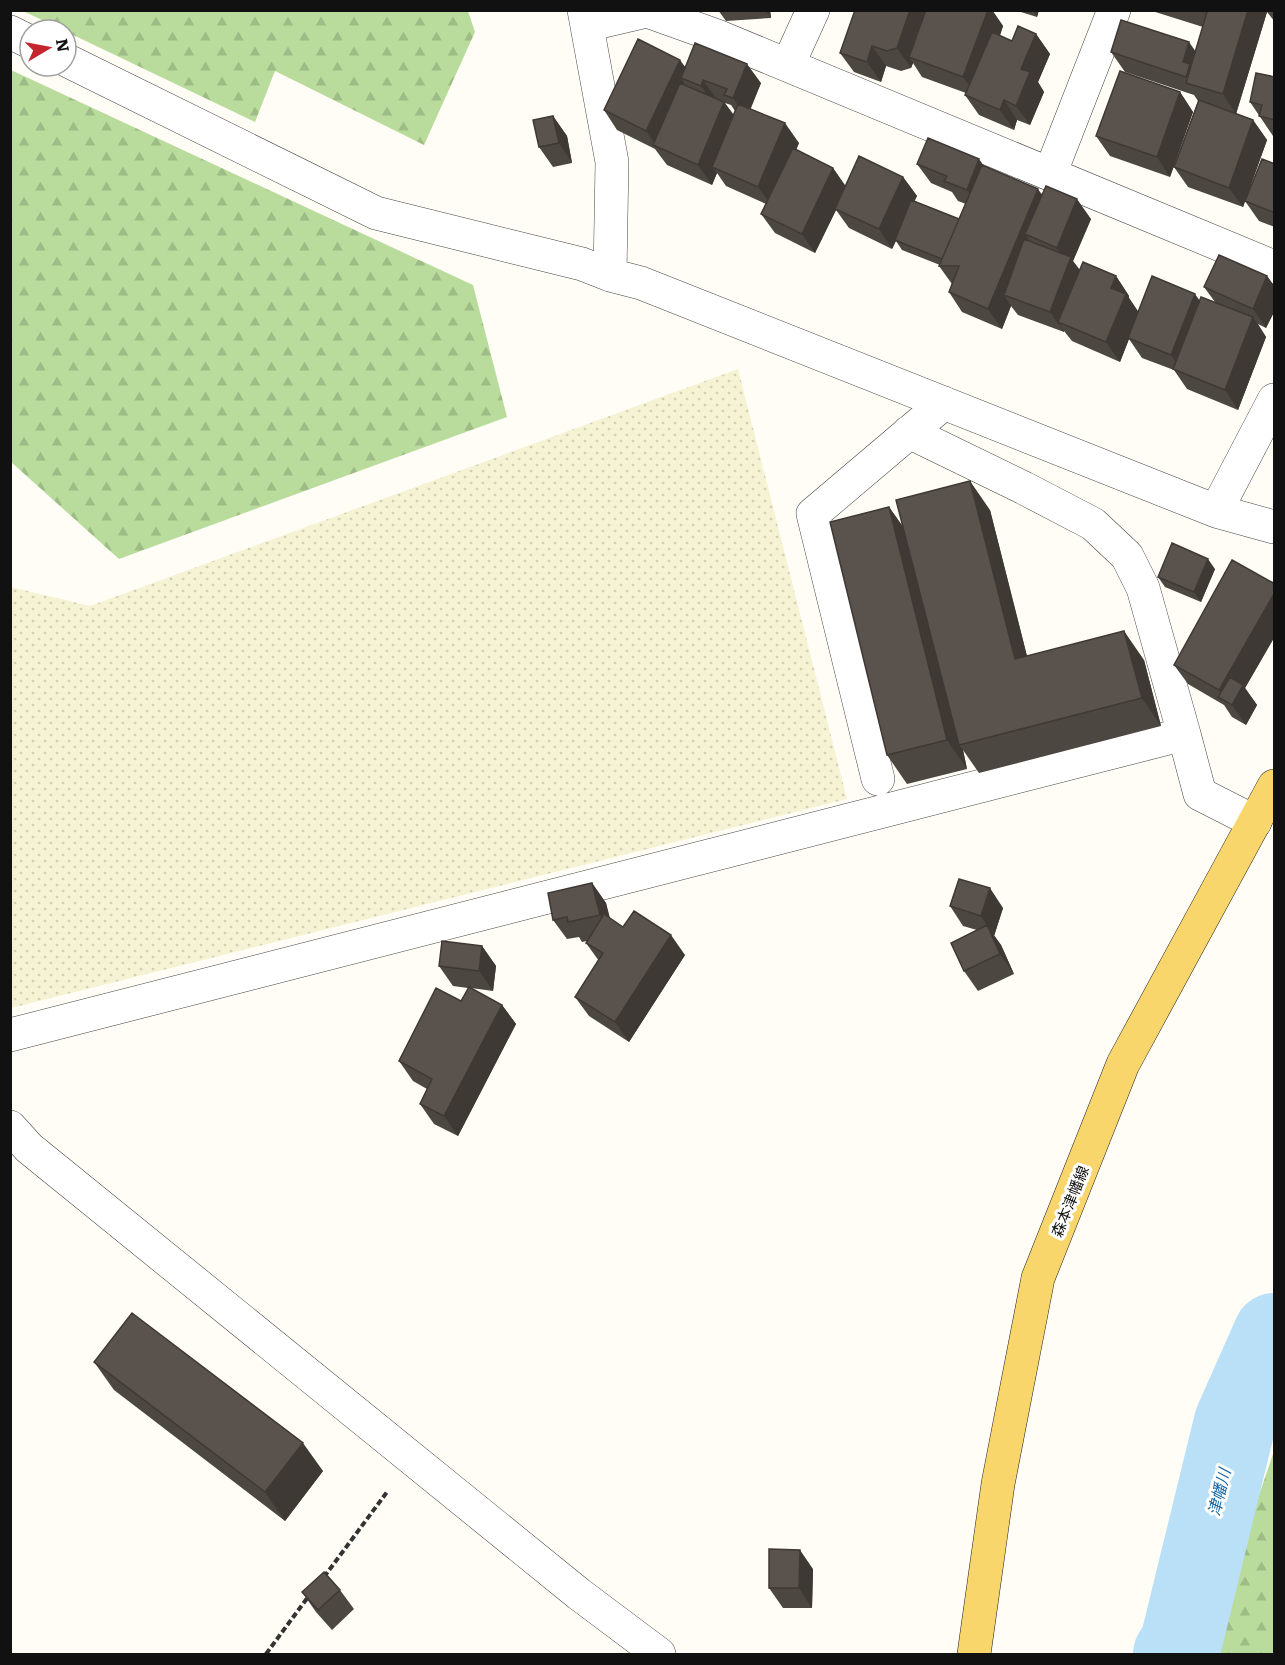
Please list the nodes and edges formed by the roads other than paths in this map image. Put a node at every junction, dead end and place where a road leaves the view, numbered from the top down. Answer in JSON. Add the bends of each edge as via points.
{"nodes":[{"id":1,"x":813,"y":10,"type":"edge"},
{"id":2,"x":1113,"y":10,"type":"edge"},
{"id":3,"x":585,"y":18,"type":"edge"},
{"id":4,"x":788,"y":65,"type":"junction"},
{"id":5,"x":78,"y":66,"type":"edge"},
{"id":6,"x":1050,"y":174,"type":"junction"},
{"id":7,"x":1275,"y":267,"type":"edge"},
{"id":8,"x":610,"y":275,"type":"junction"},
{"id":9,"x":1275,"y":400,"type":"edge"},
{"id":10,"x":944,"y":403,"type":"junction"},
{"id":11,"x":909,"y":432,"type":"junction"},
{"id":12,"x":1216,"y":511,"type":"junction"},
{"id":13,"x":1275,"y":526,"type":"edge"},
{"id":14,"x":1184,"y":734,"type":"junction"},
{"id":15,"x":878,"y":779,"type":"dead end"},
{"id":16,"x":1275,"y":786,"type":"edge"},
{"id":17,"x":1255,"y":822,"type":"junction"},
{"id":18,"x":10,"y":1035,"type":"edge"},
{"id":19,"x":10,"y":1127,"type":"edge"},
{"id":20,"x":659,"y":1654,"type":"edge"},
{"id":21,"x":974,"y":1654,"type":"edge"}],
"edges":[{"from":1,"to":4,"type":"street"},
{"from":2,"to":6,"type":"street"},
{"from":3,"to":4,"type":"street","via":[[647,11]]},
{"from":3,"to":8,"type":"street","via":[[612,162]]},
{"from":4,"to":6,"type":"street"},
{"from":5,"to":8,"type":"street","via":[[376,213],[582,264]]},
{"from":6,"to":7,"type":"street"},
{"from":8,"to":10,"type":"street","via":[[641,283]]},
{"from":9,"to":12,"type":"street"},
{"from":10,"to":11,"type":"street"},
{"from":10,"to":12,"type":"street"},
{"from":11,"to":14,"type":"street","via":[[1093,524],[1127,556],[1143,588]]},
{"from":11,"to":15,"type":"street","via":[[813,514]]},
{"from":12,"to":13,"type":"street"},
{"from":14,"to":17,"type":"street","via":[[1200,794]]},
{"from":14,"to":18,"type":"street"},
{"from":16,"to":17,"type":"main road","name":"森本津幡線"},
{"from":17,"to":21,"type":"main road","name":"森本津幡線","via":[[1123,1064],[1038,1278],[998,1484]]},
{"from":19,"to":20,"type":"street","via":[[28,1148],[579,1594]]}]}
